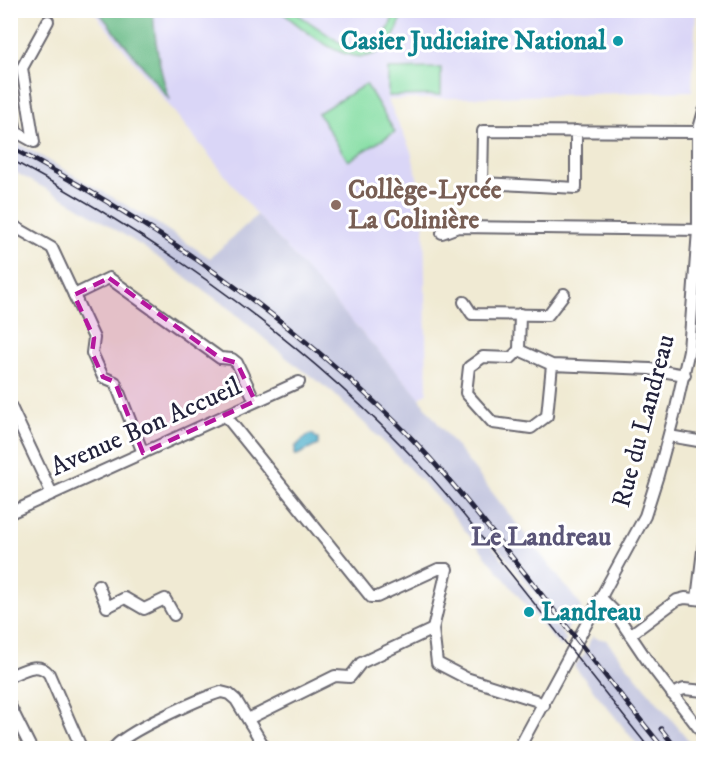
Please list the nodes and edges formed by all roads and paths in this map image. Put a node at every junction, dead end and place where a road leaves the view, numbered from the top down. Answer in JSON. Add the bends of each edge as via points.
{"nodes":[{"id":1,"x":48,"y":21,"type":"dead end"},
{"id":2,"x":10,"y":100,"type":"edge"},
{"id":3,"x":704,"y":111,"type":"edge"},
{"id":4,"x":576,"y":131,"type":"junction"},
{"id":5,"x":699,"y":132,"type":"junction"},
{"id":6,"x":10,"y":224,"type":"edge"},
{"id":7,"x":701,"y":230,"type":"edge"},
{"id":8,"x":442,"y":233,"type":"dead end"},
{"id":9,"x":564,"y":294,"type":"dead end"},
{"id":10,"x":74,"y":295,"type":"junction"},
{"id":11,"x":464,"y":302,"type":"dead end"},
{"id":12,"x":520,"y":314,"type":"junction"},
{"id":13,"x":519,"y":350,"type":"junction"},
{"id":14,"x":552,"y":364,"type":"junction"},
{"id":15,"x":685,"y":375,"type":"junction"},
{"id":16,"x":299,"y":382,"type":"dead end"},
{"id":17,"x":255,"y":401,"type":"junction"},
{"id":18,"x":10,"y":405,"type":"edge"},
{"id":19,"x":225,"y":415,"type":"junction"},
{"id":20,"x":669,"y":436,"type":"junction"},
{"id":21,"x":704,"y":442,"type":"edge"},
{"id":22,"x":143,"y":453,"type":"junction"},
{"id":23,"x":52,"y":494,"type":"junction"},
{"id":24,"x":10,"y":513,"type":"edge"},
{"id":25,"x":704,"y":542,"type":"edge"},
{"id":26,"x":98,"y":585,"type":"dead end"},
{"id":27,"x":601,"y":597,"type":"junction"},
{"id":28,"x":700,"y":599,"type":"edge"},
{"id":29,"x":174,"y":615,"type":"dead end"},
{"id":30,"x":433,"y":629,"type":"junction"},
{"id":31,"x":630,"y":635,"type":"junction"},
{"id":32,"x":10,"y":676,"type":"edge"},
{"id":33,"x":704,"y":691,"type":"edge"},
{"id":34,"x":672,"y":694,"type":"junction"},
{"id":35,"x":544,"y":705,"type":"junction"},
{"id":36,"x":10,"y":706,"type":"edge"},
{"id":37,"x":248,"y":719,"type":"junction"},
{"id":38,"x":704,"y":735,"type":"edge"},
{"id":39,"x":80,"y":745,"type":"dead end"},
{"id":40,"x":31,"y":748,"type":"edge"},
{"id":41,"x":114,"y":748,"type":"edge"},
{"id":42,"x":265,"y":748,"type":"edge"},
{"id":43,"x":519,"y":748,"type":"edge"}],
"edges":[{"from":1,"to":2,"type":"street","via":[[22,68],[34,142],[16,132]]},
{"from":3,"to":5,"type":"street","name":"Rue du Landreau"},
{"from":4,"to":4,"type":"street","via":[[483,131],[482,183],[576,188]]},
{"from":4,"to":5,"type":"street"},
{"from":5,"to":7,"type":"street","name":"Rue du Landreau"},
{"from":6,"to":10,"type":"street","via":[[52,248]]},
{"from":7,"to":8,"type":"street","via":[[458,228]]},
{"from":7,"to":15,"type":"street","name":"Rue du Landreau"},
{"from":9,"to":12,"type":"street","via":[[548,315]]},
{"from":10,"to":17,"type":"street","via":[[109,278],[220,358],[237,363]]},
{"from":10,"to":22,"type":"street","via":[[94,338],[92,353],[103,376],[115,382]]},
{"from":11,"to":12,"type":"street","via":[[472,314]]},
{"from":12,"to":13,"type":"street"},
{"from":13,"to":14,"type":"street"},
{"from":13,"to":14,"type":"street","via":[[512,358],[483,357],[469,367],[466,393],[493,423],[531,428],[547,416]]},
{"from":14,"to":15,"type":"street","via":[[650,369]]},
{"from":15,"to":20,"type":"street","name":"Rue du Landreau"},
{"from":16,"to":17,"type":"street","name":"Avenue Bon Accueil"},
{"from":17,"to":19,"type":"street","name":"Avenue Bon Accueil"},
{"from":18,"to":23,"type":"street"},
{"from":19,"to":22,"type":"street","name":"Avenue Bon Accueil"},
{"from":19,"to":30,"type":"street","via":[[371,597],[438,569],[447,569]]},
{"from":20,"to":21,"type":"street"},
{"from":20,"to":27,"type":"street","name":"Rue du Landreau","via":[[645,516]]},
{"from":22,"to":23,"type":"street","name":"Avenue Bon Accueil"},
{"from":23,"to":24,"type":"street","name":"Avenue Bon Accueil"},
{"from":25,"to":28,"type":"street"},
{"from":26,"to":29,"type":"street","via":[[107,607],[126,598],[144,609],[165,600]]},
{"from":27,"to":31,"type":"street"},
{"from":27,"to":35,"type":"street","name":"Rue du Landreau"},
{"from":28,"to":31,"type":"street","via":[[677,600]]},
{"from":30,"to":35,"type":"street","via":[[436,663],[466,678]]},
{"from":30,"to":37,"type":"street","via":[[361,663],[350,677],[335,676]]},
{"from":31,"to":34,"type":"street"},
{"from":32,"to":39,"type":"street","via":[[32,667],[46,670]]},
{"from":33,"to":34,"type":"street","via":[[684,689]]},
{"from":34,"to":38,"type":"street"},
{"from":35,"to":43,"type":"street","name":"Rue du Landreau"},
{"from":36,"to":40,"type":"street"},
{"from":37,"to":41,"type":"street","via":[[232,696],[221,692],[167,716]]},
{"from":37,"to":42,"type":"street"}]}
